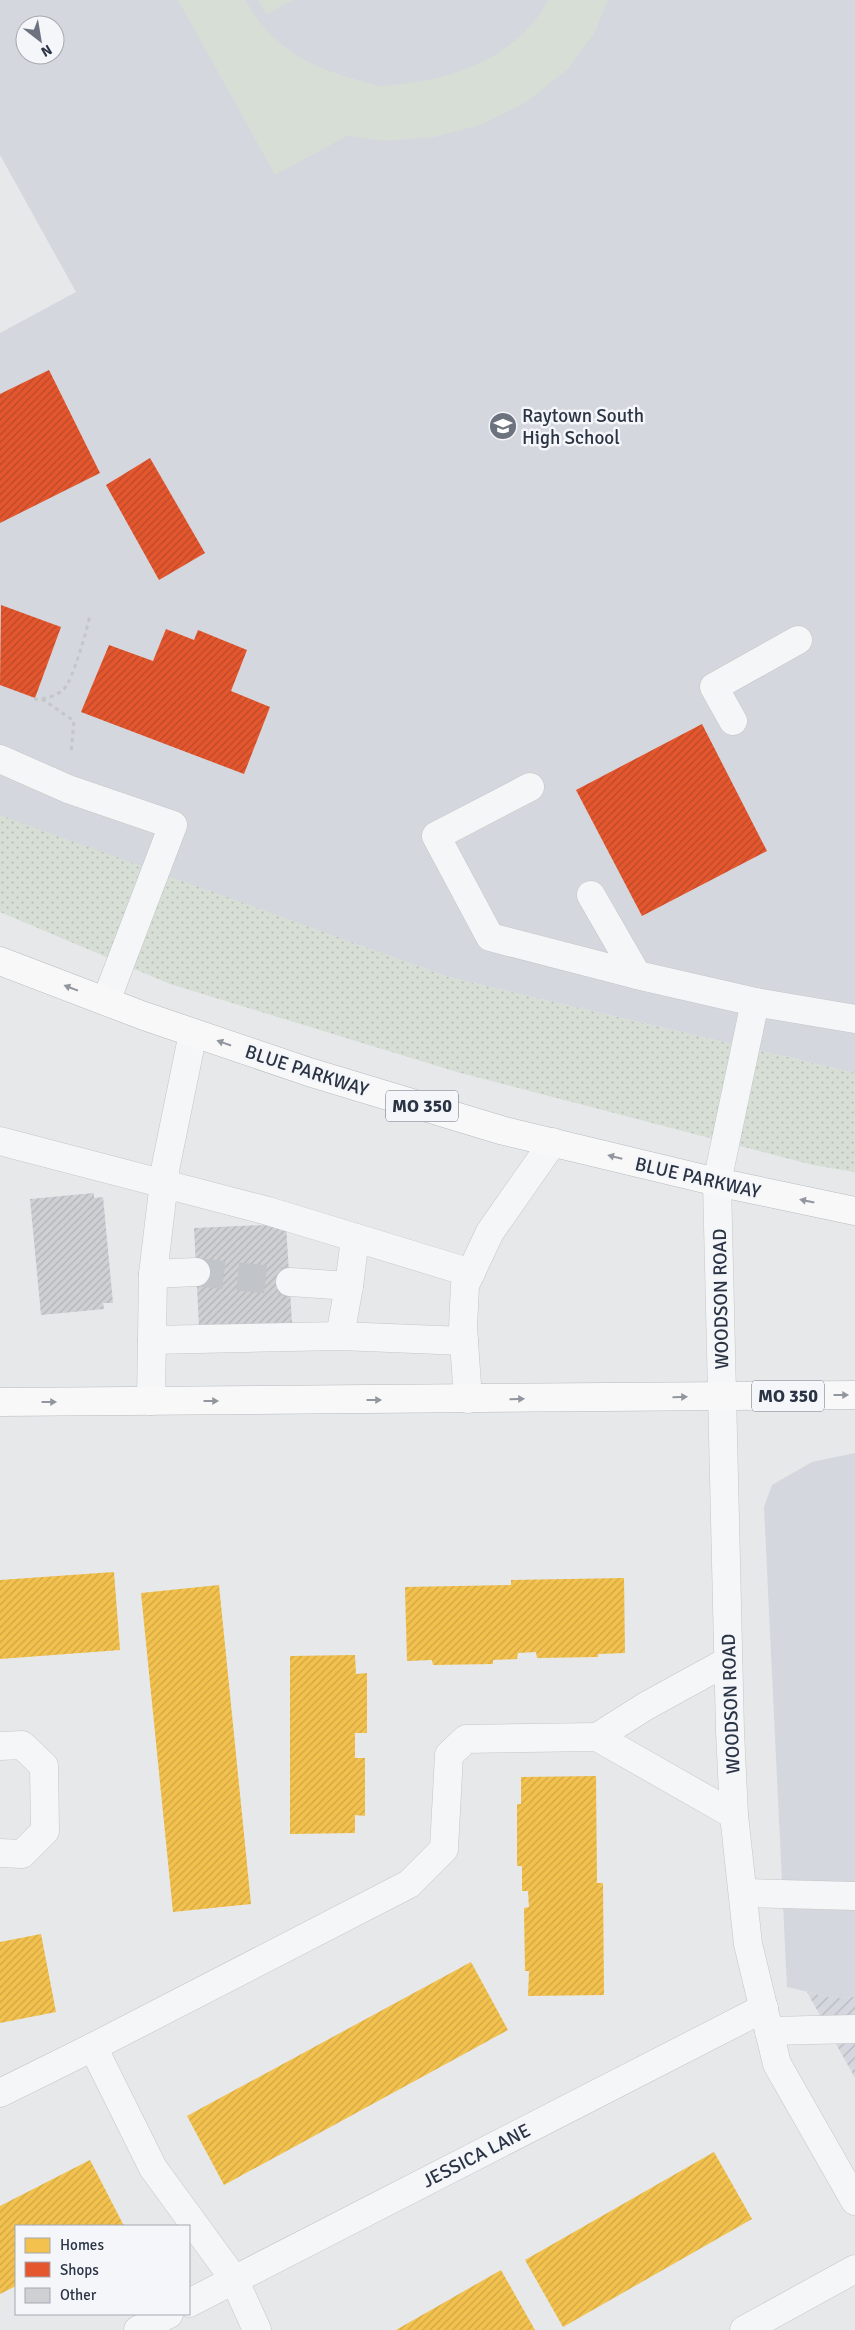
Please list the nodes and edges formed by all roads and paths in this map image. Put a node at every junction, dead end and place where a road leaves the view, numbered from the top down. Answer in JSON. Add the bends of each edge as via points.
{"nodes":[{"id":1,"x":90,"y":615,"type":"dead end"},
{"id":2,"x":798,"y":640,"type":"dead end"},
{"id":3,"x":42,"y":698,"type":"junction"},
{"id":4,"x":34,"y":699,"type":"dead end"},
{"id":5,"x":733,"y":721,"type":"dead end"},
{"id":6,"x":0,"y":759,"type":"edge"},
{"id":7,"x":530,"y":787,"type":"dead end"},
{"id":8,"x":68,"y":789,"type":"junction"},
{"id":9,"x":590,"y":895,"type":"dead end"},
{"id":10,"x":0,"y":961,"type":"edge"},
{"id":11,"x":636,"y":975,"type":"junction"},
{"id":12,"x":106,"y":1001,"type":"junction"},
{"id":13,"x":755,"y":1002,"type":"junction"},
{"id":14,"x":855,"y":1019,"type":"edge"},
{"id":15,"x":194,"y":1033,"type":"junction"},
{"id":16,"x":0,"y":1141,"type":"edge"},
{"id":17,"x":553,"y":1142,"type":"junction"},
{"id":18,"x":164,"y":1182,"type":"junction"},
{"id":19,"x":717,"y":1182,"type":"junction"},
{"id":20,"x":855,"y":1211,"type":"edge"},
{"id":21,"x":355,"y":1238,"type":"junction"},
{"id":22,"x":196,"y":1272,"type":"tunnel mouth"},
{"id":23,"x":470,"y":1273,"type":"junction"},
{"id":24,"x":153,"y":1274,"type":"junction"},
{"id":25,"x":290,"y":1282,"type":"tunnel mouth"},
{"id":26,"x":349,"y":1286,"type":"junction"},
{"id":27,"x":340,"y":1336,"type":"junction"},
{"id":28,"x":152,"y":1340,"type":"junction"},
{"id":29,"x":464,"y":1342,"type":"junction"},
{"id":30,"x":855,"y":1395,"type":"edge"},
{"id":31,"x":722,"y":1396,"type":"junction"},
{"id":32,"x":468,"y":1399,"type":"junction"},
{"id":33,"x":151,"y":1401,"type":"junction"},
{"id":34,"x":0,"y":1402,"type":"edge"},
{"id":35,"x":728,"y":1661,"type":"junction"},
{"id":36,"x":597,"y":1737,"type":"junction"},
{"id":37,"x":0,"y":1746,"type":"edge"},
{"id":38,"x":734,"y":1815,"type":"junction"},
{"id":39,"x":0,"y":1853,"type":"edge"},
{"id":40,"x":743,"y":1893,"type":"junction"},
{"id":41,"x":855,"y":1896,"type":"edge"},
{"id":42,"x":766,"y":2020,"type":"junction"},
{"id":43,"x":855,"y":2029,"type":"edge"},
{"id":44,"x":93,"y":2047,"type":"junction"},
{"id":45,"x":0,"y":2093,"type":"edge"},
{"id":46,"x":855,"y":2201,"type":"edge"},
{"id":47,"x":855,"y":2269,"type":"edge"},
{"id":48,"x":234,"y":2279,"type":"junction"},
{"id":49,"x":190,"y":2302,"type":"edge"},
{"id":50,"x":167,"y":2315,"type":"edge"},
{"id":51,"x":138,"y":2330,"type":"edge"},
{"id":52,"x":258,"y":2330,"type":"edge"},
{"id":53,"x":744,"y":2330,"type":"edge"}],
"edges":[{"from":1,"to":3,"type":"path","via":[[66,687],[59,693]]},
{"from":2,"to":5,"type":"street","via":[[714,687]]},
{"from":3,"to":4,"type":"path"},
{"from":3,"to":8,"type":"path","via":[[74,721]]},
{"from":6,"to":8,"type":"street"},
{"from":7,"to":11,"type":"street","via":[[436,836],[490,937]]},
{"from":8,"to":12,"type":"street","via":[[173,825]]},
{"from":9,"to":11,"type":"street"},
{"from":12,"to":10,"type":"highway","name":"BLUE PARKWAY","number":"MO 350","one_way":true},
{"from":11,"to":13,"type":"street"},
{"from":12,"to":15,"type":"highway","name":"BLUE PARKWAY","number":"MO 350"},
{"from":13,"to":14,"type":"street"},
{"from":13,"to":19,"type":"street","name":"WOODSON ROAD"},
{"from":17,"to":15,"type":"highway","name":"BLUE PARKWAY","number":"MO 350","one_way":true,"via":[[504,1131]]},
{"from":15,"to":18,"type":"street"},
{"from":16,"to":18,"type":"street"},
{"from":19,"to":17,"type":"highway","name":"BLUE PARKWAY","number":"MO 350","one_way":true},
{"from":17,"to":23,"type":"street","via":[[490,1232]]},
{"from":18,"to":21,"type":"street"},
{"from":18,"to":24,"type":"street"},
{"from":20,"to":19,"type":"highway","name":"BLUE PARKWAY","number":"MO 350","one_way":true},
{"from":19,"to":31,"type":"street","name":"WOODSON ROAD"},
{"from":21,"to":23,"type":"street"},
{"from":21,"to":26,"type":"street"},
{"from":22,"to":24,"type":"street"},
{"from":23,"to":29,"type":"street","via":[[465,1286]]},
{"from":24,"to":28,"type":"street"},
{"from":25,"to":26,"type":"street"},
{"from":26,"to":27,"type":"street"},
{"from":27,"to":28,"type":"street"},
{"from":27,"to":29,"type":"street"},
{"from":28,"to":33,"type":"street"},
{"from":29,"to":32,"type":"street"},
{"from":31,"to":30,"type":"highway","number":"MO 350","one_way":true},
{"from":32,"to":31,"type":"highway","number":"MO 350","one_way":true},
{"from":31,"to":35,"type":"street","name":"WOODSON ROAD"},
{"from":33,"to":32,"type":"highway","number":"MO 350","one_way":true},
{"from":34,"to":33,"type":"highway","number":"MO 350","one_way":true},
{"from":35,"to":36,"type":"street"},
{"from":35,"to":38,"type":"street","name":"WOODSON ROAD"},
{"from":36,"to":38,"type":"street"},
{"from":36,"to":44,"type":"street","via":[[466,1739],[449,1755],[444,1849],[409,1884]]},
{"from":37,"to":39,"type":"street","via":[[22,1745],[44,1766],[45,1822],[45,1831],[22,1854]]},
{"from":38,"to":40,"type":"street","name":"WOODSON ROAD"},
{"from":40,"to":41,"type":"street"},
{"from":40,"to":42,"type":"street","name":"WOODSON ROAD","via":[[748,1944]]},
{"from":42,"to":43,"type":"street"},
{"from":42,"to":46,"type":"street","name":"WOODSON ROAD","via":[[777,2064]]},
{"from":42,"to":48,"type":"street","name":"JESSICA LANE"},
{"from":44,"to":45,"type":"street"},
{"from":44,"to":48,"type":"street","via":[[153,2168]]},
{"from":47,"to":53,"type":"street"},
{"from":48,"to":49,"type":"street","name":"JESSICA LANE"},
{"from":48,"to":52,"type":"street"},
{"from":50,"to":51,"type":"street"}]}
